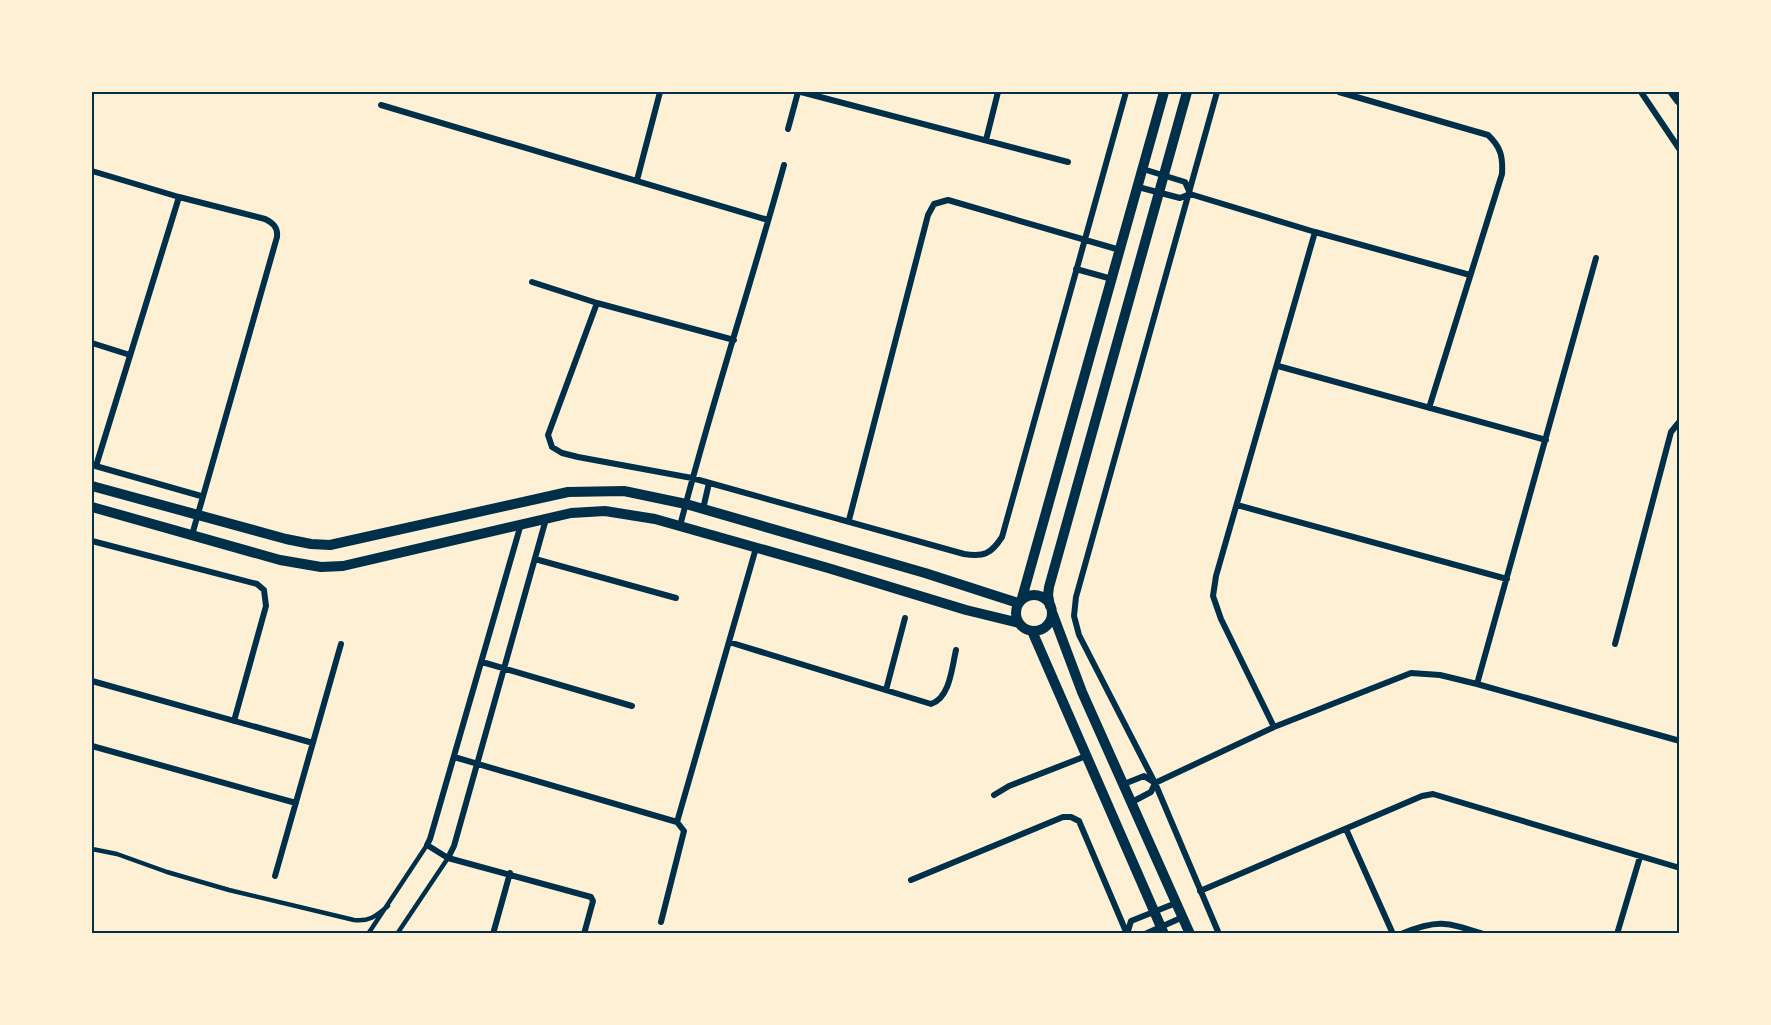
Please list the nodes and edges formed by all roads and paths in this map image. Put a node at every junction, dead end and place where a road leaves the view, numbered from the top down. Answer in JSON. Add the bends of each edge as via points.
{"nodes":[{"id":1,"x":660,"y":92,"type":"edge"},
{"id":2,"x":800,"y":92,"type":"edge"},
{"id":3,"x":998,"y":92,"type":"edge"},
{"id":4,"x":1126,"y":92,"type":"edge"},
{"id":5,"x":1164,"y":92,"type":"edge"},
{"id":6,"x":1187,"y":92,"type":"edge"},
{"id":7,"x":1217,"y":92,"type":"edge"},
{"id":8,"x":1339,"y":92,"type":"edge"},
{"id":9,"x":1641,"y":92,"type":"edge"},
{"id":10,"x":1674,"y":92,"type":"edge"},
{"id":11,"x":1680,"y":99,"type":"edge"},
{"id":12,"x":381,"y":105,"type":"dead end"},
{"id":13,"x":788,"y":129,"type":"dead end"},
{"id":14,"x":986,"y":140,"type":"junction"},
{"id":15,"x":1680,"y":150,"type":"edge"},
{"id":16,"x":1068,"y":162,"type":"dead end"},
{"id":17,"x":784,"y":165,"type":"dead end"},
{"id":18,"x":1143,"y":169,"type":"junction"},
{"id":19,"x":92,"y":171,"type":"edge"},
{"id":20,"x":1164,"y":175,"type":"junction"},
{"id":21,"x":637,"y":180,"type":"junction"},
{"id":22,"x":1138,"y":187,"type":"junction"},
{"id":23,"x":1160,"y":192,"type":"junction"},
{"id":24,"x":1190,"y":194,"type":"junction"},
{"id":25,"x":179,"y":197,"type":"junction"},
{"id":26,"x":768,"y":220,"type":"junction"},
{"id":27,"x":1315,"y":232,"type":"junction"},
{"id":28,"x":1084,"y":240,"type":"junction"},
{"id":29,"x":1120,"y":250,"type":"junction"},
{"id":30,"x":1596,"y":258,"type":"dead end"},
{"id":31,"x":1076,"y":268,"type":"junction"},
{"id":32,"x":1470,"y":275,"type":"junction"},
{"id":33,"x":1112,"y":279,"type":"junction"},
{"id":34,"x":532,"y":282,"type":"dead end"},
{"id":35,"x":597,"y":303,"type":"junction"},
{"id":36,"x":734,"y":340,"type":"junction"},
{"id":37,"x":92,"y":343,"type":"edge"},
{"id":38,"x":130,"y":355,"type":"junction"},
{"id":39,"x":1278,"y":366,"type":"junction"},
{"id":40,"x":1430,"y":408,"type":"junction"},
{"id":41,"x":1680,"y":421,"type":"edge"},
{"id":42,"x":1546,"y":440,"type":"junction"},
{"id":43,"x":94,"y":465,"type":"edge"},
{"id":44,"x":692,"y":478,"type":"junction"},
{"id":45,"x":710,"y":483,"type":"junction"},
{"id":46,"x":92,"y":486,"type":"edge"},
{"id":47,"x":201,"y":496,"type":"junction"},
{"id":48,"x":686,"y":504,"type":"junction"},
{"id":49,"x":1237,"y":505,"type":"junction"},
{"id":50,"x":92,"y":507,"type":"edge"},
{"id":51,"x":703,"y":509,"type":"junction"},
{"id":52,"x":197,"y":515,"type":"junction"},
{"id":53,"x":547,"y":519,"type":"junction"},
{"id":54,"x":849,"y":520,"type":"junction"},
{"id":55,"x":521,"y":524,"type":"junction"},
{"id":56,"x":680,"y":526,"type":"junction"},
{"id":57,"x":192,"y":535,"type":"junction"},
{"id":58,"x":92,"y":541,"type":"edge"},
{"id":59,"x":756,"y":548,"type":"junction"},
{"id":60,"x":535,"y":559,"type":"junction"},
{"id":61,"x":1507,"y":579,"type":"junction"},
{"id":62,"x":676,"y":598,"type":"dead end"},
{"id":63,"x":1020,"y":601,"type":"junction"},
{"id":64,"x":1051,"y":609,"type":"junction"},
{"id":65,"x":905,"y":618,"type":"dead end"},
{"id":66,"x":1019,"y":623,"type":"junction"},
{"id":67,"x":1032,"y":631,"type":"junction"},
{"id":68,"x":729,"y":642,"type":"junction"},
{"id":69,"x":341,"y":644,"type":"dead end"},
{"id":70,"x":1615,"y":644,"type":"dead end"},
{"id":71,"x":956,"y":650,"type":"dead end"},
{"id":72,"x":482,"y":662,"type":"junction"},
{"id":73,"x":504,"y":669,"type":"junction"},
{"id":74,"x":92,"y":681,"type":"edge"},
{"id":75,"x":1477,"y":684,"type":"junction"},
{"id":76,"x":886,"y":690,"type":"junction"},
{"id":77,"x":632,"y":706,"type":"dead end"},
{"id":78,"x":234,"y":721,"type":"junction"},
{"id":79,"x":1274,"y":727,"type":"junction"},
{"id":80,"x":1680,"y":741,"type":"edge"},
{"id":81,"x":312,"y":743,"type":"junction"},
{"id":82,"x":92,"y":746,"type":"edge"},
{"id":83,"x":1086,"y":756,"type":"junction"},
{"id":84,"x":454,"y":757,"type":"junction"},
{"id":85,"x":477,"y":764,"type":"junction"},
{"id":86,"x":1155,"y":783,"type":"junction"},
{"id":87,"x":1124,"y":784,"type":"junction"},
{"id":88,"x":993,"y":795,"type":"dead end"},
{"id":89,"x":1132,"y":802,"type":"junction"},
{"id":90,"x":296,"y":803,"type":"junction"},
{"id":91,"x":677,"y":822,"type":"junction"},
{"id":92,"x":1346,"y":829,"type":"junction"},
{"id":93,"x":427,"y":845,"type":"junction"},
{"id":94,"x":92,"y":849,"type":"edge"},
{"id":95,"x":1640,"y":857,"type":"junction"},
{"id":96,"x":448,"y":858,"type":"junction"},
{"id":97,"x":1680,"y":868,"type":"edge"},
{"id":98,"x":510,"y":873,"type":"junction"},
{"id":99,"x":274,"y":876,"type":"dead end"},
{"id":100,"x":911,"y":880,"type":"dead end"},
{"id":101,"x":1200,"y":891,"type":"junction"},
{"id":102,"x":1176,"y":903,"type":"junction"},
{"id":103,"x":388,"y":906,"type":"junction"},
{"id":104,"x":1154,"y":912,"type":"junction"},
{"id":105,"x":1183,"y":917,"type":"junction"},
{"id":106,"x":660,"y":922,"type":"dead end"},
{"id":107,"x":1162,"y":930,"type":"edge"},
{"id":108,"x":368,"y":933,"type":"edge"},
{"id":109,"x":399,"y":933,"type":"edge"},
{"id":110,"x":493,"y":933,"type":"edge"},
{"id":111,"x":584,"y":933,"type":"edge"},
{"id":112,"x":1127,"y":933,"type":"edge"},
{"id":113,"x":1145,"y":933,"type":"edge"},
{"id":114,"x":1190,"y":933,"type":"edge"},
{"id":115,"x":1219,"y":933,"type":"edge"},
{"id":116,"x":1393,"y":933,"type":"edge"},
{"id":117,"x":1401,"y":933,"type":"edge"},
{"id":118,"x":1483,"y":933,"type":"edge"},
{"id":119,"x":1617,"y":933,"type":"edge"}],
"edges":[{"from":1,"to":21,"type":"street"},
{"from":2,"to":13,"type":"street"},
{"from":2,"to":14,"type":"street"},
{"from":3,"to":14,"type":"street"},
{"from":4,"to":28,"type":"street"},
{"from":5,"to":18,"type":"street"},
{"from":6,"to":20,"type":"street"},
{"from":7,"to":24,"type":"street"},
{"from":8,"to":32,"type":"street","via":[[1488,135],[1497,144],[1503,157],[1502,174]]},
{"from":9,"to":15,"type":"street"},
{"from":10,"to":11,"type":"main road"},
{"from":12,"to":21,"type":"street"},
{"from":14,"to":16,"type":"street"},
{"from":17,"to":26,"type":"street"},
{"from":18,"to":20,"type":"street"},
{"from":18,"to":22,"type":"street"},
{"from":19,"to":25,"type":"street"},
{"from":20,"to":23,"type":"street"},
{"from":20,"to":24,"type":"street","via":[[1185,182]]},
{"from":21,"to":26,"type":"street"},
{"from":22,"to":23,"type":"street"},
{"from":22,"to":29,"type":"street"},
{"from":23,"to":24,"type":"street","via":[[1180,198]]},
{"from":23,"to":64,"type":"street","via":[[1049,587]]},
{"from":24,"to":27,"type":"street"},
{"from":24,"to":86,"type":"street","via":[[1076,597],[1074,616],[1079,635]]},
{"from":25,"to":38,"type":"street"},
{"from":25,"to":47,"type":"street","via":[[265,219],[278,230]]},
{"from":26,"to":36,"type":"street"},
{"from":27,"to":32,"type":"street"},
{"from":27,"to":39,"type":"street"},
{"from":28,"to":29,"type":"street"},
{"from":28,"to":31,"type":"street"},
{"from":28,"to":54,"type":"street","via":[[948,200],[934,204]]},
{"from":29,"to":33,"type":"street"},
{"from":30,"to":42,"type":"street"},
{"from":31,"to":33,"type":"street"},
{"from":31,"to":54,"type":"street","via":[[1002,537],[993,550],[978,556],[964,554]]},
{"from":32,"to":40,"type":"street"},
{"from":33,"to":63,"type":"street"},
{"from":34,"to":35,"type":"street"},
{"from":35,"to":36,"type":"street"},
{"from":35,"to":44,"type":"street","via":[[548,435],[552,447],[578,458]]},
{"from":36,"to":44,"type":"street"},
{"from":37,"to":38,"type":"street"},
{"from":38,"to":43,"type":"street"},
{"from":39,"to":40,"type":"street"},
{"from":39,"to":49,"type":"street"},
{"from":40,"to":42,"type":"street"},
{"from":41,"to":70,"type":"street","via":[[1671,432]]},
{"from":42,"to":61,"type":"street"},
{"from":43,"to":47,"type":"street"},
{"from":44,"to":45,"type":"street"},
{"from":44,"to":48,"type":"street"},
{"from":45,"to":51,"type":"street"},
{"from":45,"to":54,"type":"street"},
{"from":46,"to":52,"type":"street"},
{"from":47,"to":52,"type":"street"},
{"from":48,"to":51,"type":"street"},
{"from":48,"to":52,"type":"street","via":[[624,491],[568,492],[330,545],[292,540]]},
{"from":48,"to":56,"type":"street"},
{"from":49,"to":61,"type":"street"},
{"from":49,"to":79,"type":"street","via":[[1213,596]]},
{"from":50,"to":57,"type":"street"},
{"from":51,"to":63,"type":"street"},
{"from":52,"to":57,"type":"street"},
{"from":53,"to":55,"type":"street"},
{"from":53,"to":56,"type":"street","via":[[571,513],[605,512]]},
{"from":53,"to":60,"type":"street"},
{"from":55,"to":57,"type":"street","via":[[333,567],[280,560]]},
{"from":55,"to":72,"type":"street"},
{"from":56,"to":59,"type":"street"},
{"from":58,"to":78,"type":"street","via":[[257,584],[264,590],[266,606]]},
{"from":59,"to":66,"type":"street"},
{"from":59,"to":68,"type":"street"},
{"from":60,"to":62,"type":"street"},
{"from":60,"to":73,"type":"street"},
{"from":61,"to":75,"type":"street"},
{"from":63,"to":64,"type":"street","via":[[1035,594]]},
{"from":63,"to":66,"type":"street","via":[[1016,615]]},
{"from":64,"to":67,"type":"street","via":[[1047,624]]},
{"from":64,"to":87,"type":"street","via":[[1082,692]]},
{"from":65,"to":76,"type":"street"},
{"from":66,"to":67,"type":"street"},
{"from":67,"to":83,"type":"street"},
{"from":68,"to":76,"type":"street"},
{"from":68,"to":91,"type":"street"},
{"from":69,"to":81,"type":"street"},
{"from":71,"to":76,"type":"street","via":[[939,702],[931,704]]},
{"from":72,"to":73,"type":"street"},
{"from":72,"to":84,"type":"street"},
{"from":73,"to":77,"type":"street"},
{"from":73,"to":85,"type":"street"},
{"from":74,"to":78,"type":"street"},
{"from":75,"to":79,"type":"street","via":[[1411,673]]},
{"from":75,"to":80,"type":"street"},
{"from":78,"to":81,"type":"street"},
{"from":79,"to":86,"type":"street"},
{"from":81,"to":90,"type":"street"},
{"from":82,"to":90,"type":"street"},
{"from":83,"to":88,"type":"street"},
{"from":83,"to":104,"type":"street"},
{"from":84,"to":85,"type":"street"},
{"from":84,"to":93,"type":"street"},
{"from":85,"to":91,"type":"street"},
{"from":85,"to":96,"type":"street"},
{"from":86,"to":87,"type":"street","via":[[1144,776]]},
{"from":86,"to":89,"type":"street","via":[[1150,792]]},
{"from":86,"to":101,"type":"street"},
{"from":87,"to":89,"type":"street"},
{"from":89,"to":102,"type":"street"},
{"from":90,"to":99,"type":"street"},
{"from":91,"to":106,"type":"street","via":[[684,831]]},
{"from":92,"to":95,"type":"street","via":[[1433,794]]},
{"from":92,"to":101,"type":"street"},
{"from":92,"to":116,"type":"street"},
{"from":93,"to":96,"type":"street"},
{"from":93,"to":103,"type":"lane"},
{"from":94,"to":103,"type":"lane","via":[[229,890],[354,920],[372,919]]},
{"from":95,"to":97,"type":"street"},
{"from":95,"to":119,"type":"street"},
{"from":96,"to":98,"type":"street"},
{"from":96,"to":109,"type":"lane"},
{"from":98,"to":110,"type":"street"},
{"from":98,"to":111,"type":"street","via":[[591,897],[592,908]]},
{"from":100,"to":112,"type":"street","via":[[1071,817],[1079,821]]},
{"from":101,"to":115,"type":"street"},
{"from":102,"to":104,"type":"street"},
{"from":102,"to":105,"type":"street"},
{"from":103,"to":108,"type":"lane"},
{"from":104,"to":107,"type":"street"},
{"from":104,"to":112,"type":"street","via":[[1131,921]]},
{"from":105,"to":107,"type":"street"},
{"from":105,"to":114,"type":"street"},
{"from":107,"to":113,"type":"street"},
{"from":117,"to":118,"type":"street","via":[[1437,923]]}]}
